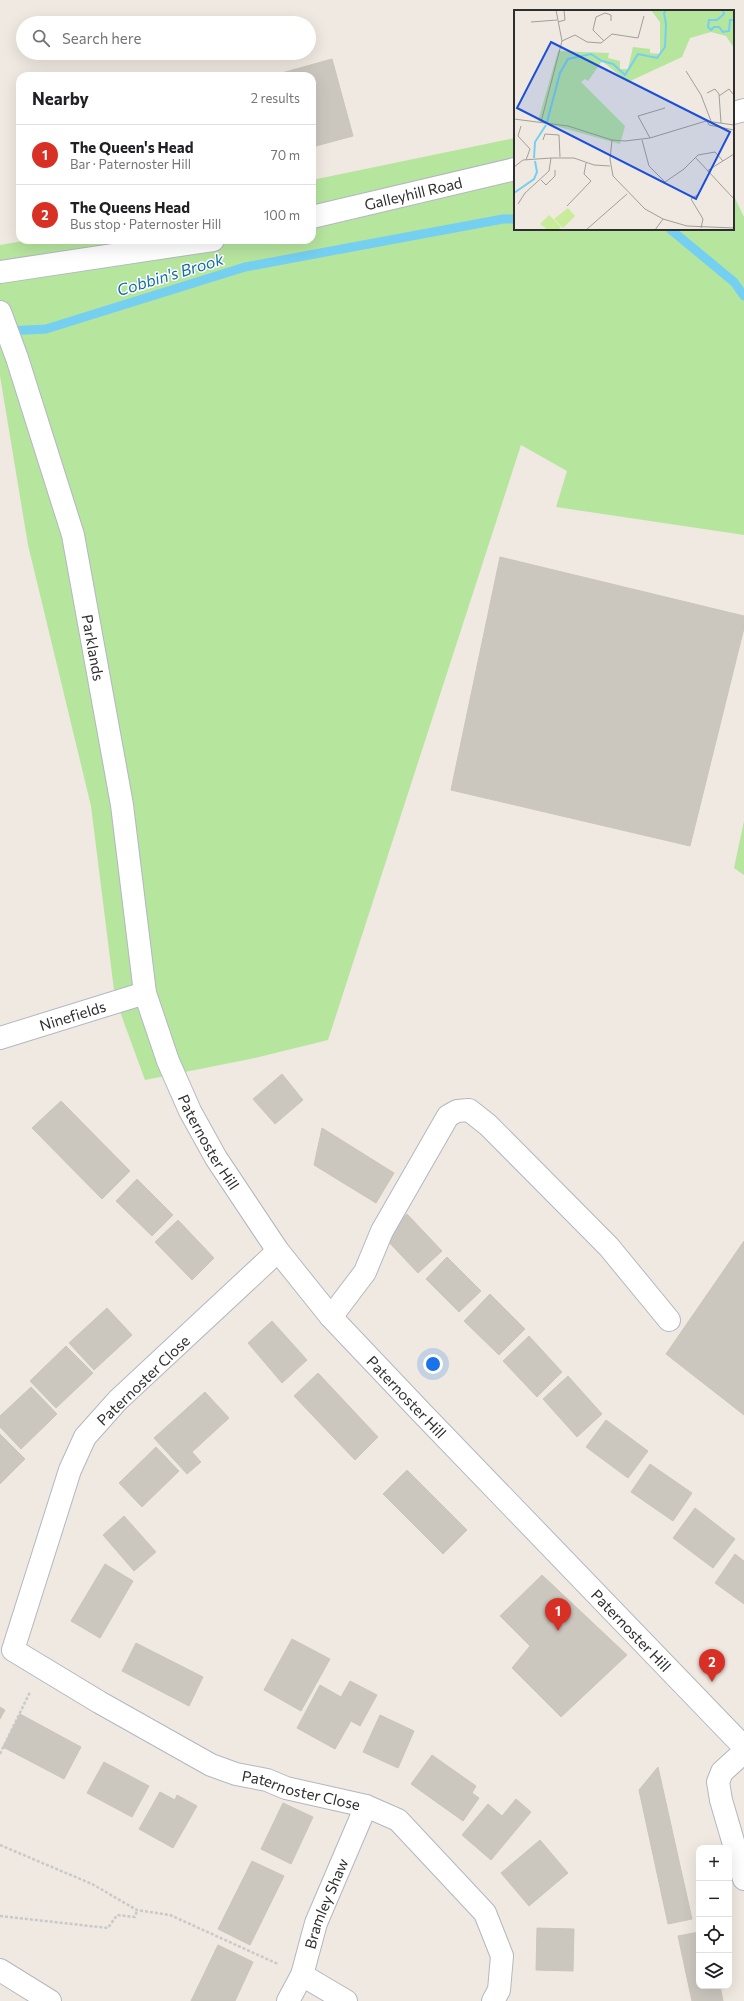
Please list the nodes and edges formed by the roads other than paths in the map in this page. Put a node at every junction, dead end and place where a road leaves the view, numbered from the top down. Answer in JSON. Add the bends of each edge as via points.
{"nodes":[{"id":1,"x":744,"y":110,"type":"edge"},
{"id":2,"x":734,"y":113,"type":"edge"},
{"id":3,"x":514,"y":169,"type":"edge"},
{"id":4,"x":316,"y":217,"type":"edge"},
{"id":5,"x":186,"y":244,"type":"edge"},
{"id":6,"x":0,"y":272,"type":"edge"},
{"id":7,"x":1,"y":313,"type":"edge"},
{"id":8,"x":145,"y":993,"type":"junction"},
{"id":9,"x":0,"y":1038,"type":"edge"},
{"id":10,"x":278,"y":1251,"type":"junction"},
{"id":11,"x":331,"y":1317,"type":"junction"},
{"id":12,"x":669,"y":1320,"type":"dead end"},
{"id":13,"x":6,"y":1646,"type":"edge"},
{"id":14,"x":744,"y":1747,"type":"edge"},
{"id":15,"x":744,"y":1752,"type":"edge"},
{"id":16,"x":366,"y":1806,"type":"junction"},
{"id":17,"x":744,"y":1878,"type":"edge"},
{"id":18,"x":0,"y":1970,"type":"edge"},
{"id":19,"x":302,"y":1975,"type":"junction"},
{"id":20,"x":50,"y":2001,"type":"edge"},
{"id":21,"x":288,"y":2001,"type":"edge"},
{"id":22,"x":346,"y":2001,"type":"edge"},
{"id":23,"x":493,"y":2001,"type":"edge"}],
"edges":[{"from":1,"to":2,"type":"street"},
{"from":3,"to":4,"type":"street","name":"Galleyhill Road"},
{"from":5,"to":6,"type":"street"},
{"from":7,"to":8,"type":"street","name":"Parklands","via":[[73,534],[122,805]]},
{"from":8,"to":9,"type":"street","name":"Ninefields"},
{"from":8,"to":10,"type":"street","name":"Paternoster Hill","via":[[168,1061],[190,1111],[216,1158]]},
{"from":10,"to":11,"type":"street","name":"Paternoster Hill"},
{"from":10,"to":13,"type":"street","name":"Paternoster Close","via":[[118,1400],[85,1438],[70,1470]]},
{"from":11,"to":12,"type":"street","via":[[365,1272],[382,1231],[448,1116],[457,1111],[469,1110],[488,1125],[609,1246]]},
{"from":11,"to":14,"type":"street","name":"Paternoster Hill"},
{"from":13,"to":16,"type":"street","name":"Paternoster Close","via":[[98,1702],[211,1765],[236,1774],[267,1780],[286,1788]]},
{"from":15,"to":17,"type":"street","via":[[722,1772],[718,1782]]},
{"from":16,"to":19,"type":"street","name":"Bramley Shaw","via":[[316,1924]]},
{"from":16,"to":23,"type":"street","name":"Paternoster Close","via":[[398,1820],[485,1913],[502,1956],[499,1990]]},
{"from":18,"to":20,"type":"street"},
{"from":19,"to":21,"type":"street","name":"Bramley Shaw"},
{"from":19,"to":22,"type":"street"}]}
